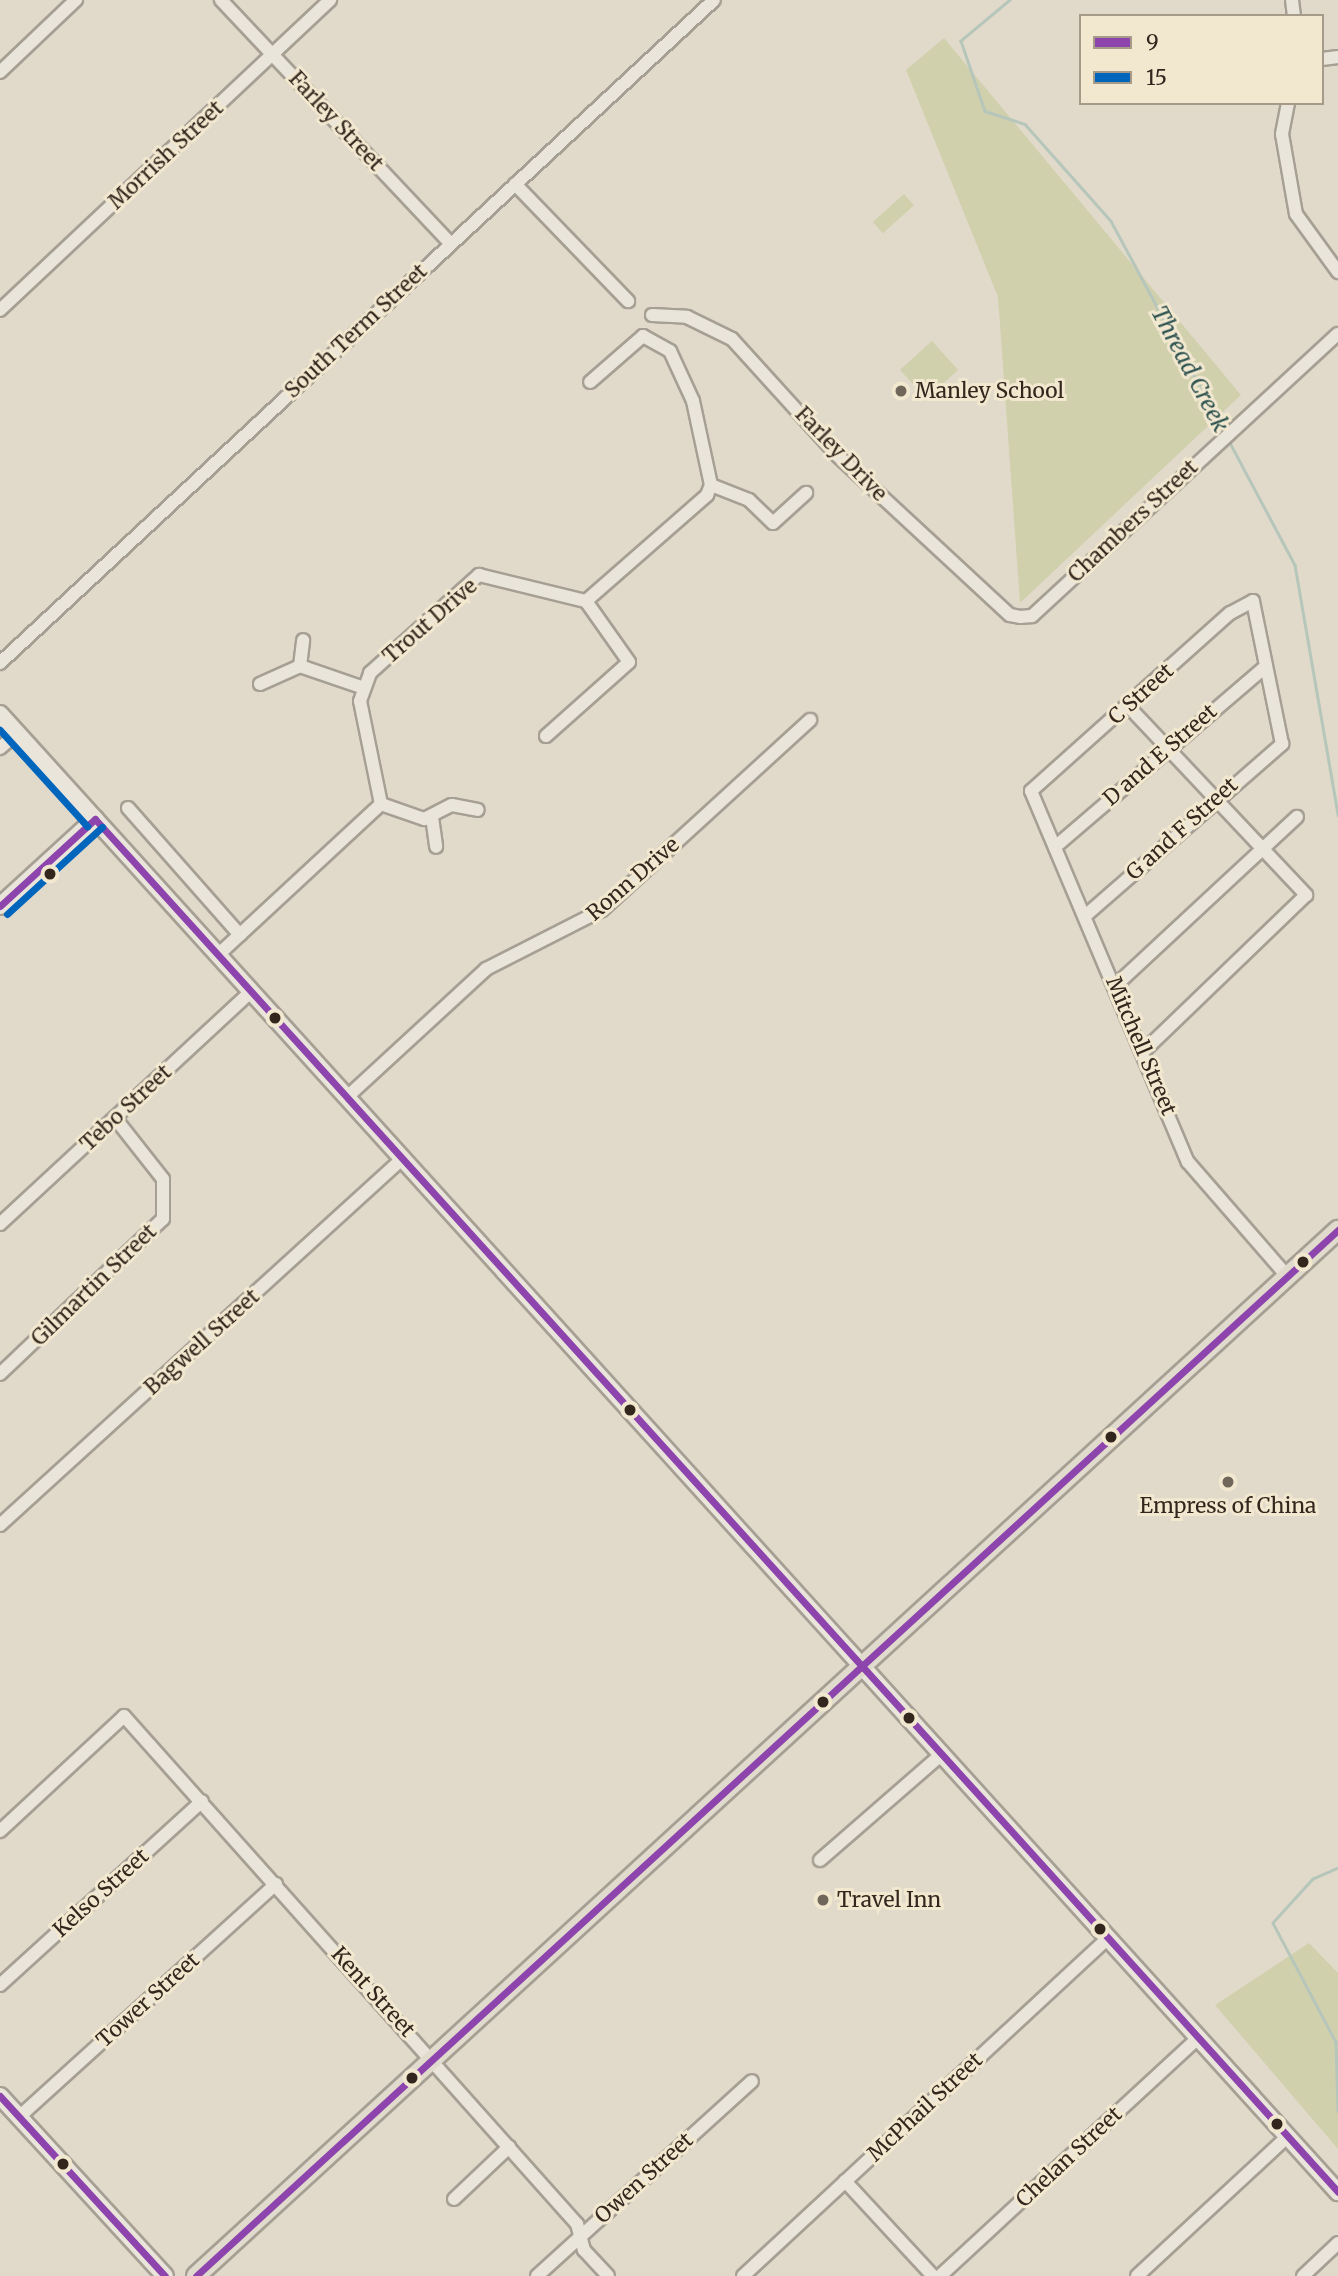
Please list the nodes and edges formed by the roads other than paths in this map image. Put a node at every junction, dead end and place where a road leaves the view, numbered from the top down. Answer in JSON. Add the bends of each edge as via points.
{"nodes":[{"id":1,"x":76,"y":0,"type":"edge"},
{"id":2,"x":221,"y":0,"type":"edge"},
{"id":3,"x":331,"y":0,"type":"edge"},
{"id":4,"x":714,"y":0,"type":"edge"},
{"id":5,"x":273,"y":55,"type":"junction"},
{"id":6,"x":0,"y":72,"type":"edge"},
{"id":7,"x":1288,"y":105,"type":"edge"},
{"id":8,"x":515,"y":184,"type":"junction"},
{"id":9,"x":450,"y":243,"type":"junction"},
{"id":10,"x":1338,"y":272,"type":"edge"},
{"id":11,"x":628,"y":301,"type":"dead end"},
{"id":12,"x":0,"y":310,"type":"edge"},
{"id":13,"x":652,"y":315,"type":"dead end"},
{"id":14,"x":1338,"y":334,"type":"edge"},
{"id":15,"x":590,"y":382,"type":"dead end"},
{"id":16,"x":711,"y":485,"type":"junction"},
{"id":17,"x":806,"y":493,"type":"dead end"},
{"id":18,"x":586,"y":601,"type":"junction"},
{"id":19,"x":1020,"y":617,"type":"joint"},
{"id":20,"x":303,"y":639,"type":"dead end"},
{"id":21,"x":0,"y":663,"type":"edge"},
{"id":22,"x":300,"y":666,"type":"junction"},
{"id":23,"x":1266,"y":666,"type":"junction"},
{"id":24,"x":260,"y":684,"type":"dead end"},
{"id":25,"x":361,"y":687,"type":"junction"},
{"id":26,"x":1128,"y":706,"type":"junction"},
{"id":27,"x":0,"y":714,"type":"edge"},
{"id":28,"x":810,"y":720,"type":"dead end"},
{"id":29,"x":17,"y":733,"type":"junction"},
{"id":30,"x":546,"y":736,"type":"dead end"},
{"id":31,"x":1167,"y":746,"type":"junction"},
{"id":32,"x":0,"y":748,"type":"edge"},
{"id":33,"x":1031,"y":791,"type":"joint"},
{"id":34,"x":1216,"y":796,"type":"junction"},
{"id":35,"x":381,"y":804,"type":"junction"},
{"id":36,"x":128,"y":808,"type":"dead end"},
{"id":37,"x":478,"y":810,"type":"dead end"},
{"id":38,"x":1297,"y":817,"type":"dead end"},
{"id":39,"x":428,"y":818,"type":"junction"},
{"id":40,"x":95,"y":819,"type":"junction"},
{"id":41,"x":436,"y":847,"type":"dead end"},
{"id":42,"x":1055,"y":847,"type":"junction"},
{"id":43,"x":1262,"y":848,"type":"junction"},
{"id":44,"x":0,"y":906,"type":"edge"},
{"id":45,"x":1085,"y":916,"type":"junction"},
{"id":46,"x":240,"y":935,"type":"junction"},
{"id":47,"x":219,"y":954,"type":"junction"},
{"id":48,"x":1116,"y":985,"type":"junction"},
{"id":49,"x":252,"y":991,"type":"junction"},
{"id":50,"x":1145,"y":1051,"type":"junction"},
{"id":51,"x":347,"y":1097,"type":"junction"},
{"id":52,"x":116,"y":1118,"type":"junction"},
{"id":53,"x":403,"y":1158,"type":"junction"},
{"id":54,"x":0,"y":1224,"type":"edge"},
{"id":55,"x":1338,"y":1230,"type":"edge"},
{"id":56,"x":1287,"y":1276,"type":"junction"},
{"id":57,"x":0,"y":1374,"type":"edge"},
{"id":58,"x":0,"y":1525,"type":"edge"},
{"id":59,"x":865,"y":1667,"type":"junction"},
{"id":60,"x":943,"y":1753,"type":"junction"},
{"id":61,"x":202,"y":1801,"type":"junction"},
{"id":62,"x":0,"y":1830,"type":"edge"},
{"id":63,"x":820,"y":1860,"type":"dead end"},
{"id":64,"x":276,"y":1884,"type":"junction"},
{"id":65,"x":1108,"y":1938,"type":"junction"},
{"id":66,"x":0,"y":1985,"type":"edge"},
{"id":67,"x":1199,"y":2037,"type":"junction"},
{"id":68,"x":434,"y":2060,"type":"junction"},
{"id":69,"x":752,"y":2081,"type":"dead end"},
{"id":70,"x":0,"y":2096,"type":"edge"},
{"id":71,"x":19,"y":2117,"type":"junction"},
{"id":72,"x":1287,"y":2137,"type":"junction"},
{"id":73,"x":509,"y":2147,"type":"junction"},
{"id":74,"x":845,"y":2181,"type":"junction"},
{"id":75,"x":1338,"y":2192,"type":"edge"},
{"id":76,"x":454,"y":2199,"type":"dead end"},
{"id":77,"x":580,"y":2237,"type":"junction"},
{"id":78,"x":1338,"y":2243,"type":"edge"},
{"id":79,"x":165,"y":2276,"type":"edge"},
{"id":80,"x":196,"y":2276,"type":"edge"},
{"id":81,"x":537,"y":2276,"type":"edge"},
{"id":82,"x":608,"y":2276,"type":"edge"},
{"id":83,"x":743,"y":2276,"type":"edge"},
{"id":84,"x":933,"y":2276,"type":"edge"},
{"id":85,"x":940,"y":2276,"type":"edge"},
{"id":86,"x":1137,"y":2276,"type":"edge"},
{"id":87,"x":1303,"y":2276,"type":"edge"}],
"edges":[{"from":1,"to":6,"type":"street"},
{"from":2,"to":5,"type":"street","name":"Farley Street"},
{"from":3,"to":5,"type":"street","name":"Morrish Street"},
{"from":4,"to":8,"type":"street","name":"South Term Street"},
{"from":5,"to":9,"type":"street","name":"Farley Street"},
{"from":5,"to":12,"type":"street","name":"Morrish Street"},
{"from":7,"to":10,"type":"street","via":[[1282,134],[1296,214]]},
{"from":8,"to":9,"type":"street","name":"South Term Street"},
{"from":8,"to":11,"type":"street"},
{"from":9,"to":21,"type":"street","name":"South Term Street"},
{"from":13,"to":19,"type":"street","name":"Farley Drive","via":[[687,317],[732,339],[838,456],[1010,615]]},
{"from":14,"to":19,"type":"street","name":"Chambers Street","via":[[1032,616]]},
{"from":15,"to":16,"type":"street","via":[[643,337],[656,338],[683,368]]},
{"from":16,"to":17,"type":"street","via":[[749,500],[773,523]]},
{"from":16,"to":18,"type":"street","via":[[707,495]]},
{"from":18,"to":25,"type":"street","name":"Trout Drive","via":[[479,575]]},
{"from":18,"to":30,"type":"street","via":[[629,662]]},
{"from":20,"to":22,"type":"street"},
{"from":22,"to":24,"type":"street"},
{"from":22,"to":25,"type":"street"},
{"from":23,"to":26,"type":"street","name":"C Street","via":[[1253,601],[1230,613]]},
{"from":23,"to":31,"type":"street","name":"D and E Street"},
{"from":23,"to":34,"type":"street","name":"G and F Street","via":[[1282,744]]},
{"from":25,"to":35,"type":"street"},
{"from":26,"to":31,"type":"street"},
{"from":26,"to":33,"type":"street","name":"C Street"},
{"from":27,"to":29,"type":"street"},
{"from":28,"to":51,"type":"street","name":"Ronn Drive","via":[[602,910],[486,969]]},
{"from":29,"to":32,"type":"street"},
{"from":29,"to":40,"type":"street"},
{"from":31,"to":34,"type":"street"},
{"from":31,"to":42,"type":"street","name":"D and E Street"},
{"from":33,"to":42,"type":"street","name":"Mitchell Street"},
{"from":34,"to":43,"type":"street"},
{"from":34,"to":45,"type":"street","name":"G and F Street"},
{"from":35,"to":39,"type":"street"},
{"from":35,"to":46,"type":"street"},
{"from":36,"to":46,"type":"street"},
{"from":37,"to":39,"type":"street","via":[[453,805]]},
{"from":38,"to":43,"type":"street"},
{"from":39,"to":41,"type":"street"},
{"from":40,"to":44,"type":"street"},
{"from":40,"to":47,"type":"street"},
{"from":42,"to":45,"type":"street","name":"Mitchell Street"},
{"from":43,"to":48,"type":"street"},
{"from":43,"to":50,"type":"street","via":[[1307,895]]},
{"from":45,"to":48,"type":"street","name":"Mitchell Street"},
{"from":46,"to":47,"type":"street"},
{"from":47,"to":49,"type":"street"},
{"from":48,"to":50,"type":"street","name":"Mitchell Street"},
{"from":49,"to":51,"type":"street"},
{"from":49,"to":52,"type":"street","name":"Tebo Street"},
{"from":50,"to":56,"type":"street","name":"Mitchell Street","via":[[1188,1161]]},
{"from":51,"to":53,"type":"street"},
{"from":52,"to":54,"type":"street","name":"Tebo Street"},
{"from":52,"to":57,"type":"street","name":"Gilmartin Street","via":[[163,1179],[163,1219]]},
{"from":53,"to":58,"type":"street","name":"Bagwell Street"},
{"from":53,"to":59,"type":"street"},
{"from":55,"to":56,"type":"main road"},
{"from":56,"to":59,"type":"main road"},
{"from":59,"to":60,"type":"street"},
{"from":59,"to":68,"type":"main road"},
{"from":60,"to":63,"type":"street"},
{"from":60,"to":65,"type":"street"},
{"from":61,"to":62,"type":"street","name":"Kent Street","via":[[124,1716]]},
{"from":61,"to":64,"type":"street","name":"Kent Street"},
{"from":61,"to":66,"type":"street","name":"Kelso Street"},
{"from":64,"to":68,"type":"street","name":"Kent Street"},
{"from":64,"to":71,"type":"street","name":"Tower Street"},
{"from":65,"to":67,"type":"street"},
{"from":65,"to":74,"type":"street","name":"McPhail Street"},
{"from":67,"to":72,"type":"street"},
{"from":67,"to":85,"type":"street","name":"Chelan Street"},
{"from":68,"to":73,"type":"street","name":"Kent Street"},
{"from":68,"to":80,"type":"main road"},
{"from":69,"to":77,"type":"street","name":"Owen Street"},
{"from":70,"to":71,"type":"street"},
{"from":71,"to":79,"type":"street"},
{"from":72,"to":75,"type":"street"},
{"from":72,"to":86,"type":"street"},
{"from":73,"to":76,"type":"street"},
{"from":73,"to":77,"type":"street","name":"Kent Street","via":[[577,2224]]},
{"from":74,"to":83,"type":"street","name":"McPhail Street"},
{"from":74,"to":84,"type":"street"},
{"from":77,"to":81,"type":"street","name":"Owen Street"},
{"from":77,"to":82,"type":"street","name":"Kent Street"},
{"from":78,"to":87,"type":"street"}]}
